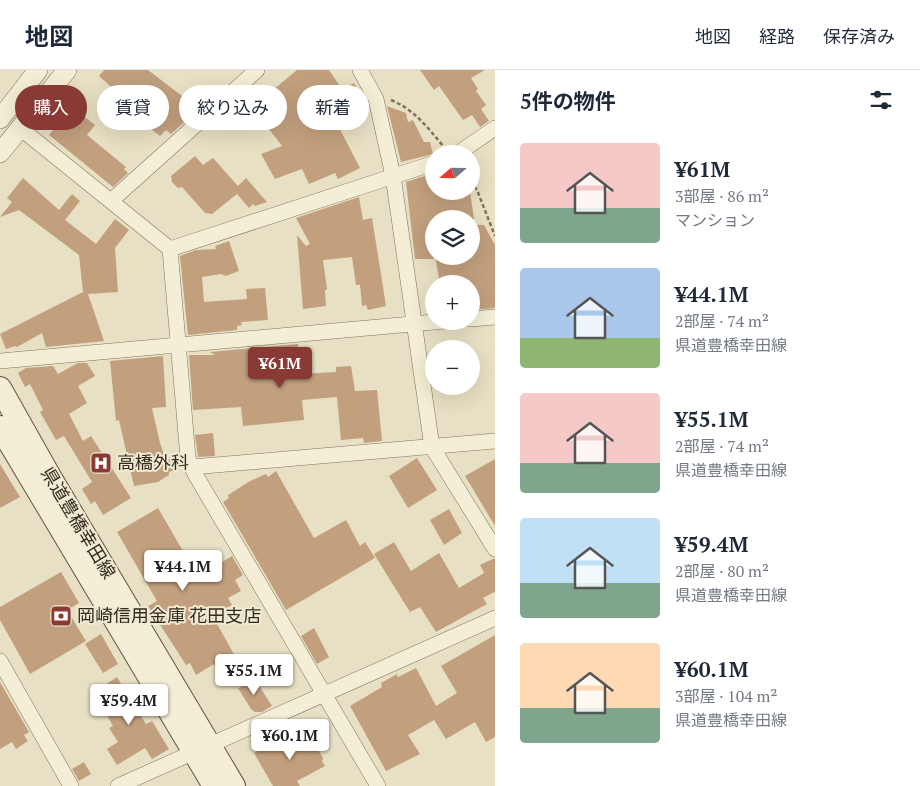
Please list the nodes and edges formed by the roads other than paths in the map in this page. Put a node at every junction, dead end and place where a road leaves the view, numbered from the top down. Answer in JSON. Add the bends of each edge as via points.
{"nodes":[{"id":1,"x":38,"y":70,"type":"edge"},
{"id":2,"x":67,"y":70,"type":"edge"},
{"id":3,"x":257,"y":70,"type":"edge"},
{"id":4,"x":360,"y":70,"type":"edge"},
{"id":5,"x":55,"y":85,"type":"edge"},
{"id":6,"x":1,"y":115,"type":"edge"},
{"id":7,"x":495,"y":128,"type":"edge"},
{"id":8,"x":18,"y":130,"type":"edge"},
{"id":9,"x":23,"y":130,"type":"edge"},
{"id":10,"x":463,"y":145,"type":"edge"},
{"id":11,"x":0,"y":153,"type":"edge"},
{"id":12,"x":425,"y":165,"type":"edge"},
{"id":13,"x":393,"y":176,"type":"junction"},
{"id":14,"x":112,"y":200,"type":"junction"},
{"id":15,"x":170,"y":249,"type":"junction"},
{"id":16,"x":495,"y":317,"type":"edge"},
{"id":17,"x":480,"y":318,"type":"edge"},
{"id":18,"x":425,"y":323,"type":"edge"},
{"id":19,"x":415,"y":324,"type":"junction"},
{"id":20,"x":179,"y":344,"type":"junction"},
{"id":21,"x":0,"y":361,"type":"edge"},
{"id":22,"x":0,"y":388,"type":"edge"},
{"id":23,"x":0,"y":426,"type":"edge"},
{"id":24,"x":495,"y":441,"type":"edge"},
{"id":25,"x":432,"y":447,"type":"junction"},
{"id":26,"x":192,"y":467,"type":"junction"},
{"id":27,"x":495,"y":549,"type":"edge"},
{"id":28,"x":495,"y":618,"type":"edge"},
{"id":29,"x":0,"y":661,"type":"edge"},
{"id":30,"x":324,"y":695,"type":"junction"},
{"id":31,"x":202,"y":750,"type":"junction"},
{"id":32,"x":71,"y":786,"type":"edge"},
{"id":33,"x":118,"y":786,"type":"edge"},
{"id":34,"x":214,"y":786,"type":"edge"},
{"id":35,"x":234,"y":786,"type":"edge"},
{"id":36,"x":378,"y":786,"type":"edge"}],
"edges":[{"from":1,"to":6,"type":"street"},
{"from":2,"to":5,"type":"street"},
{"from":3,"to":14,"type":"street"},
{"from":4,"to":13,"type":"street","via":[[376,99]]},
{"from":7,"to":10,"type":"street"},
{"from":8,"to":11,"type":"street"},
{"from":9,"to":14,"type":"street"},
{"from":12,"to":13,"type":"street"},
{"from":13,"to":15,"type":"street"},
{"from":13,"to":19,"type":"street"},
{"from":14,"to":15,"type":"street"},
{"from":15,"to":20,"type":"street"},
{"from":16,"to":17,"type":"street"},
{"from":18,"to":19,"type":"street"},
{"from":19,"to":20,"type":"street"},
{"from":19,"to":25,"type":"street"},
{"from":20,"to":21,"type":"street"},
{"from":20,"to":26,"type":"street","via":[[188,458]]},
{"from":22,"to":31,"type":"main road","name":"県道豊橋幸田線"},
{"from":23,"to":31,"type":"main road","name":"県道豊橋幸田線"},
{"from":24,"to":25,"type":"street"},
{"from":25,"to":26,"type":"street"},
{"from":25,"to":27,"type":"street"},
{"from":26,"to":30,"type":"street"},
{"from":28,"to":30,"type":"street"},
{"from":29,"to":32,"type":"street"},
{"from":30,"to":31,"type":"street"},
{"from":30,"to":36,"type":"street"},
{"from":31,"to":33,"type":"street"},
{"from":31,"to":34,"type":"main road","name":"県道豊橋幸田線"},
{"from":31,"to":35,"type":"main road","name":"県道豊橋幸田線"}]}
